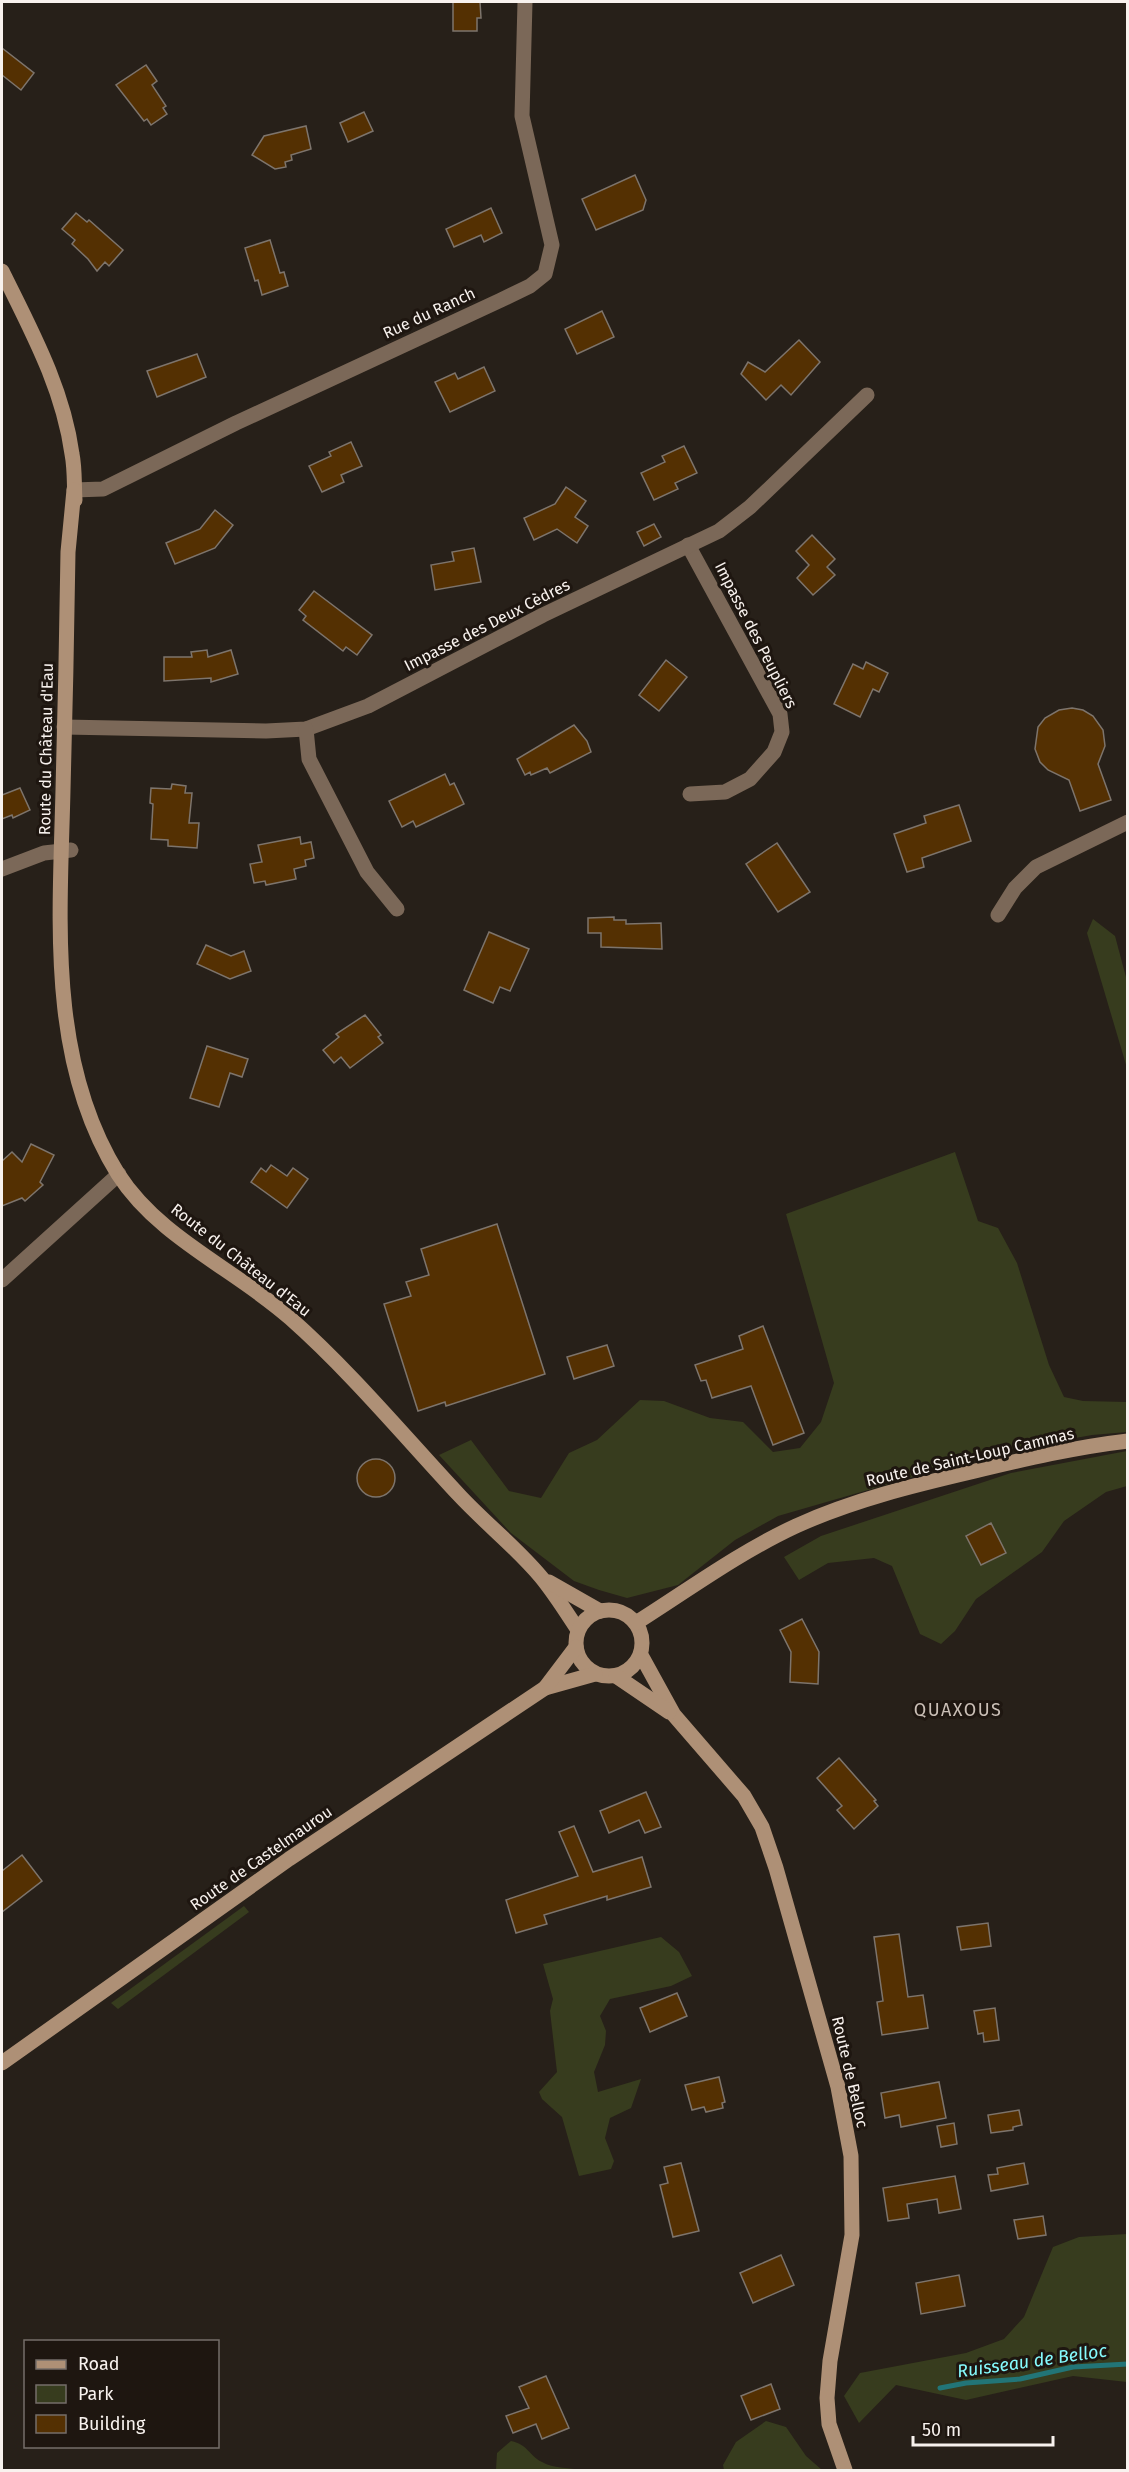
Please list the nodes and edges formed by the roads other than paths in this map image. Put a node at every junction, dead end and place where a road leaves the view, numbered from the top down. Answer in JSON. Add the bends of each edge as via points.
{"nodes":[{"id":1,"x":525,"y":2,"type":"edge"},
{"id":2,"x":2,"y":271,"type":"edge"},
{"id":3,"x":867,"y":394,"type":"dead end"},
{"id":4,"x":74,"y":490,"type":"junction"},
{"id":5,"x":688,"y":545,"type":"junction"},
{"id":6,"x":69,"y":726,"type":"junction"},
{"id":7,"x":306,"y":729,"type":"junction"},
{"id":8,"x":690,"y":794,"type":"dead end"},
{"id":9,"x":1128,"y":822,"type":"edge"},
{"id":10,"x":66,"y":850,"type":"junction"},
{"id":11,"x":2,"y":869,"type":"edge"},
{"id":12,"x":397,"y":909,"type":"dead end"},
{"id":13,"x":998,"y":915,"type":"dead end"},
{"id":14,"x":119,"y":1174,"type":"junction"},
{"id":15,"x":2,"y":1280,"type":"edge"},
{"id":16,"x":1128,"y":1442,"type":"edge"},
{"id":17,"x":539,"y":1575,"type":"junction"},
{"id":18,"x":600,"y":1611,"type":"junction"},
{"id":19,"x":636,"y":1623,"type":"junction"},
{"id":20,"x":578,"y":1630,"type":"junction"},
{"id":21,"x":576,"y":1647,"type":"junction"},
{"id":22,"x":641,"y":1655,"type":"junction"},
{"id":23,"x":595,"y":1674,"type":"junction"},
{"id":24,"x":616,"y":1676,"type":"junction"},
{"id":25,"x":545,"y":1688,"type":"junction"},
{"id":26,"x":674,"y":1715,"type":"junction"},
{"id":27,"x":2,"y":2063,"type":"edge"},
{"id":28,"x":845,"y":2470,"type":"edge"}],
"edges":[{"from":1,"to":4,"type":"street","name":"Rue du Ranch","via":[[522,116],[552,245],[545,274],[530,286],[103,489]]},
{"from":2,"to":4,"type":"street","name":"Route du Château d'Eau","via":[[53,378],[70,441]]},
{"from":3,"to":5,"type":"street","name":"Impasse des Deux Cèdres","via":[[750,507],[719,531]]},
{"from":4,"to":6,"type":"street","name":"Route du Château d'Eau","via":[[68,552]]},
{"from":5,"to":7,"type":"street","name":"Impasse des Deux Cèdres","via":[[368,706]]},
{"from":5,"to":8,"type":"street","name":"Impasse des Peupliers","via":[[780,714],[782,732],[774,752],[750,779],[725,792]]},
{"from":6,"to":7,"type":"street","name":"Impasse des Deux Cèdres"},
{"from":6,"to":10,"type":"street","name":"Route du Château d'Eau"},
{"from":7,"to":12,"type":"street","via":[[314,769],[367,872]]},
{"from":9,"to":13,"type":"street","via":[[1036,867],[1014,888]]},
{"from":10,"to":11,"type":"street","via":[[44,853]]},
{"from":10,"to":14,"type":"street","name":"Route du Château d'Eau","via":[[60,947],[70,1050],[91,1119]]},
{"from":14,"to":15,"type":"street"},
{"from":14,"to":17,"type":"street","name":"Route du Château d'Eau","via":[[134,1196],[182,1239],[290,1318]]},
{"from":16,"to":19,"type":"street","name":"Route de Saint-Loup Cammas","via":[[1030,1458],[855,1503],[796,1526]]},
{"from":17,"to":18,"type":"street","name":"Route du Château d'Eau"},
{"from":17,"to":20,"type":"street","name":"Route du Château d'Eau"},
{"from":18,"to":19,"type":"street","via":[[626,1614]]},
{"from":18,"to":20,"type":"street"},
{"from":19,"to":22,"type":"street","name":"Route de Belloc","via":[[643,1644]]},
{"from":20,"to":21,"type":"street"},
{"from":21,"to":23,"type":"street","via":[[582,1663]]},
{"from":21,"to":25,"type":"street","name":"Route de Castelmaurou"},
{"from":22,"to":24,"type":"street","via":[[631,1669]]},
{"from":22,"to":26,"type":"street","name":"Route de Belloc"},
{"from":23,"to":24,"type":"street","name":"Route de Belloc"},
{"from":23,"to":25,"type":"street","name":"Route de Castelmaurou"},
{"from":24,"to":26,"type":"street","name":"Route de Belloc"},
{"from":25,"to":27,"type":"street","name":"Route de Castelmaurou","via":[[289,1859]]},
{"from":26,"to":28,"type":"street","name":"Route de Belloc","via":[[744,1796],[762,1827],[838,2087],[851,2156],[852,2235],[827,2398],[830,2424]]}]}
